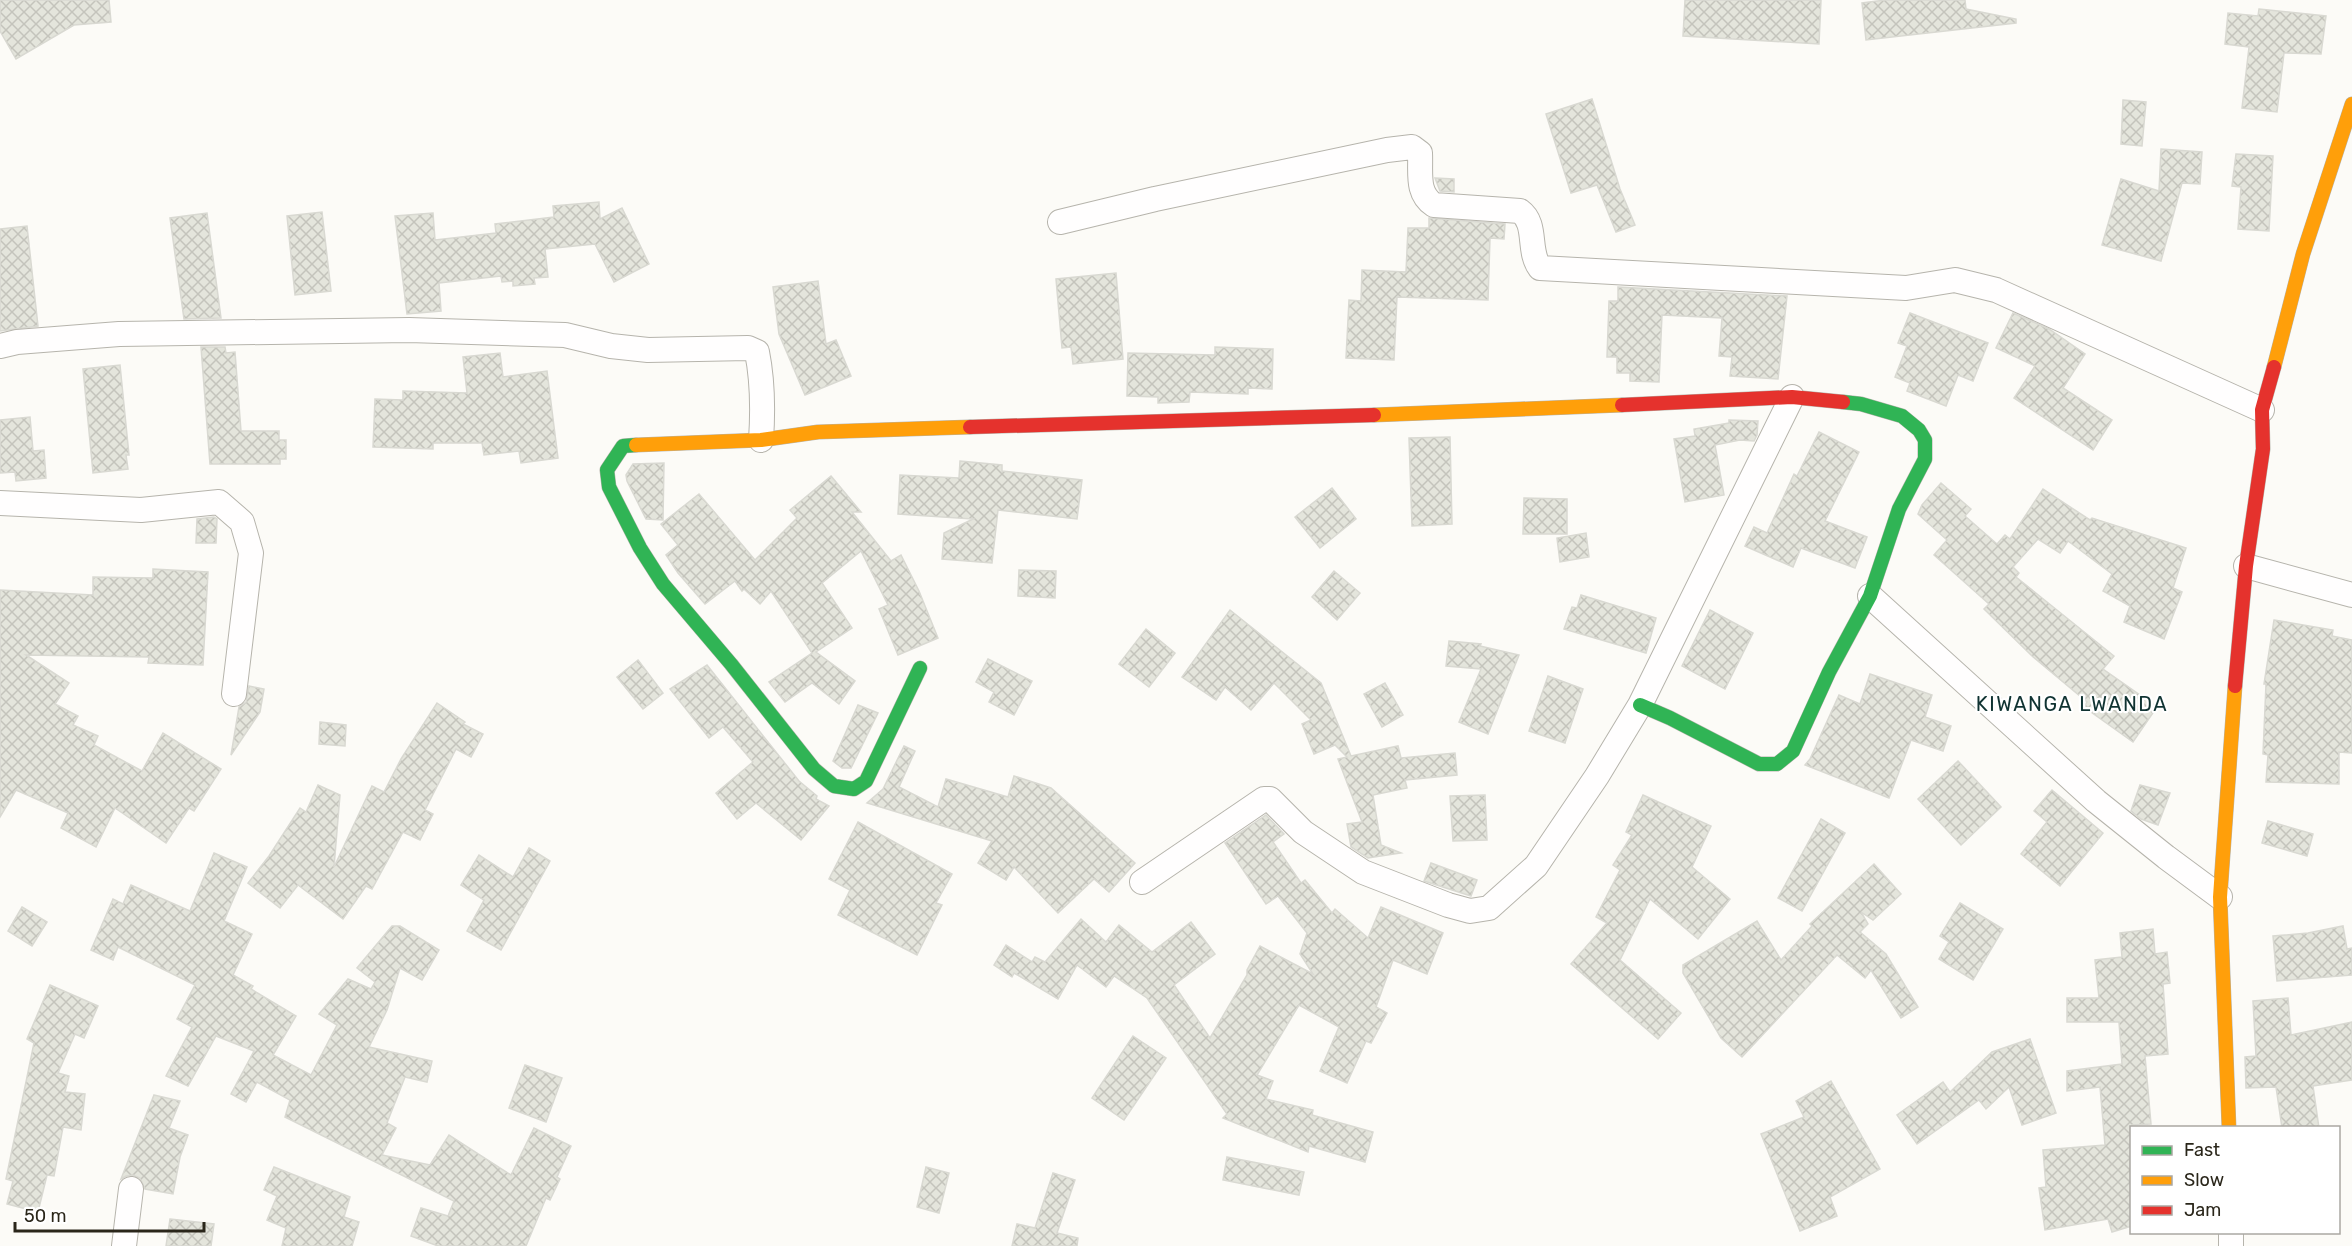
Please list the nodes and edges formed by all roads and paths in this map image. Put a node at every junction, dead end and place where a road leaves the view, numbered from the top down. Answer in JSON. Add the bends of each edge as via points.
{"nodes":[{"id":1,"x":2352,"y":104,"type":"edge"},
{"id":2,"x":1060,"y":222,"type":"dead end"},
{"id":3,"x":0,"y":346,"type":"edge"},
{"id":4,"x":1792,"y":397,"type":"junction"},
{"id":5,"x":2262,"y":411,"type":"junction"},
{"id":6,"x":761,"y":440,"type":"junction"},
{"id":7,"x":0,"y":503,"type":"edge"},
{"id":8,"x":2246,"y":566,"type":"junction"},
{"id":9,"x":2352,"y":595,"type":"edge"},
{"id":10,"x":1870,"y":596,"type":"junction"},
{"id":11,"x":920,"y":668,"type":"dead end"},
{"id":12,"x":234,"y":694,"type":"dead end"},
{"id":13,"x":1640,"y":705,"type":"junction"},
{"id":14,"x":1142,"y":882,"type":"dead end"},
{"id":15,"x":2220,"y":897,"type":"junction"},
{"id":16,"x":2229,"y":1126,"type":"edge"},
{"id":17,"x":131,"y":1189,"type":"dead end"},
{"id":18,"x":124,"y":1246,"type":"edge"}],
"edges":[{"from":1,"to":5,"type":"street","via":[[2302,254]]},
{"from":2,"to":5,"type":"street","via":[[1412,147],[1420,153],[1424,199],[1434,205],[1520,211],[1527,216],[1534,260],[1540,268],[1906,288],[1955,280],[1996,290]]},
{"from":3,"to":6,"type":"street","via":[[119,334],[409,330],[565,335],[648,350],[748,348],[758,352],[760,364]]},
{"from":4,"to":6,"type":"street","via":[[1500,411],[818,432]]},
{"from":4,"to":10,"type":"street","via":[[1861,404],[1902,416],[1925,440],[1924,459],[1899,509]]},
{"from":4,"to":13,"type":"street"},
{"from":5,"to":8,"type":"street","via":[[2263,449]]},
{"from":6,"to":11,"type":"street","via":[[623,446],[618,451],[607,470],[609,487],[663,584],[814,769],[834,786],[854,789],[866,781]]},
{"from":7,"to":12,"type":"street","via":[[141,510],[219,502],[242,522],[251,553]]},
{"from":8,"to":9,"type":"street"},
{"from":8,"to":15,"type":"street"},
{"from":10,"to":13,"type":"street","via":[[1793,751],[1777,764],[1759,764]]},
{"from":10,"to":15,"type":"street","via":[[2096,801]]},
{"from":13,"to":14,"type":"street","via":[[1536,866],[1489,908],[1470,911],[1448,905],[1363,872],[1304,832],[1270,799]]},
{"from":15,"to":16,"type":"street"},
{"from":17,"to":18,"type":"street"}]}
